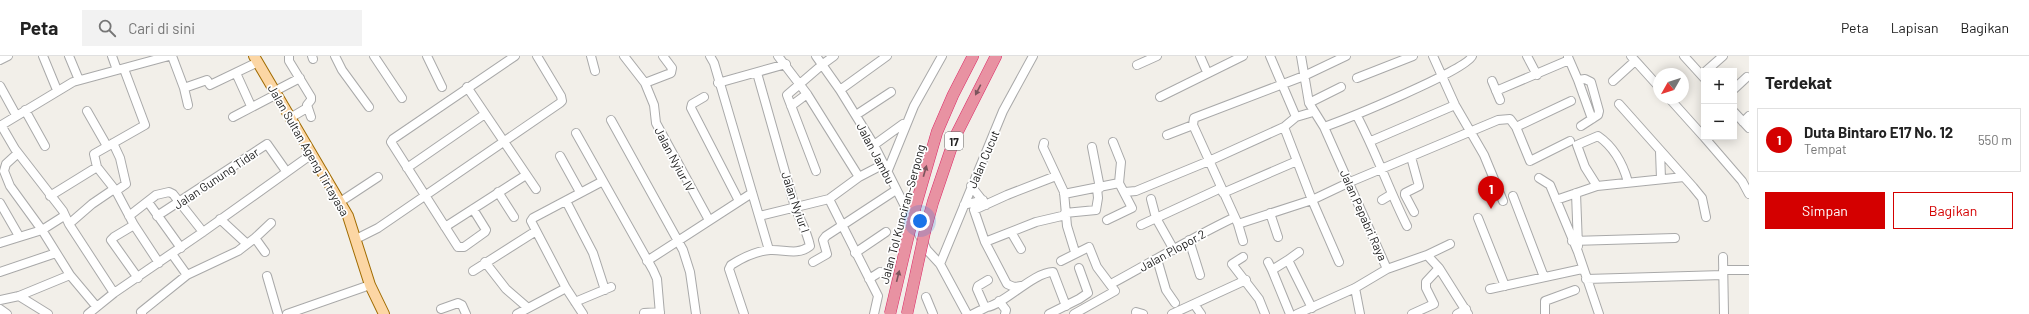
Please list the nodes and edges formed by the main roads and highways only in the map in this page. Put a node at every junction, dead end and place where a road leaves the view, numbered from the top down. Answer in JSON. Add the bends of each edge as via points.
{"nodes":[{"id":1,"x":973,"y":56,"type":"edge"},
{"id":2,"x":996,"y":56,"type":"edge"},
{"id":3,"x":256,"y":59,"type":"edge"},
{"id":4,"x":384,"y":314,"type":"edge"},
{"id":5,"x":890,"y":314,"type":"edge"},
{"id":6,"x":907,"y":314,"type":"edge"}],
"edges":[{"from":5,"to":1,"type":"highway","name":"Jalan Tol Kunciran–Serpong","number":"17","one_way":true,"bridge":true,"via":[[915,208],[937,132]]},
{"from":2,"to":6,"type":"highway","number":"17","one_way":true,"bridge":true,"via":[[955,137],[925,231]]},
{"from":3,"to":4,"type":"main road","name":"Jalan Sultan Ageng Tirtayasa","via":[[340,202],[356,239],[370,285]]}]}
